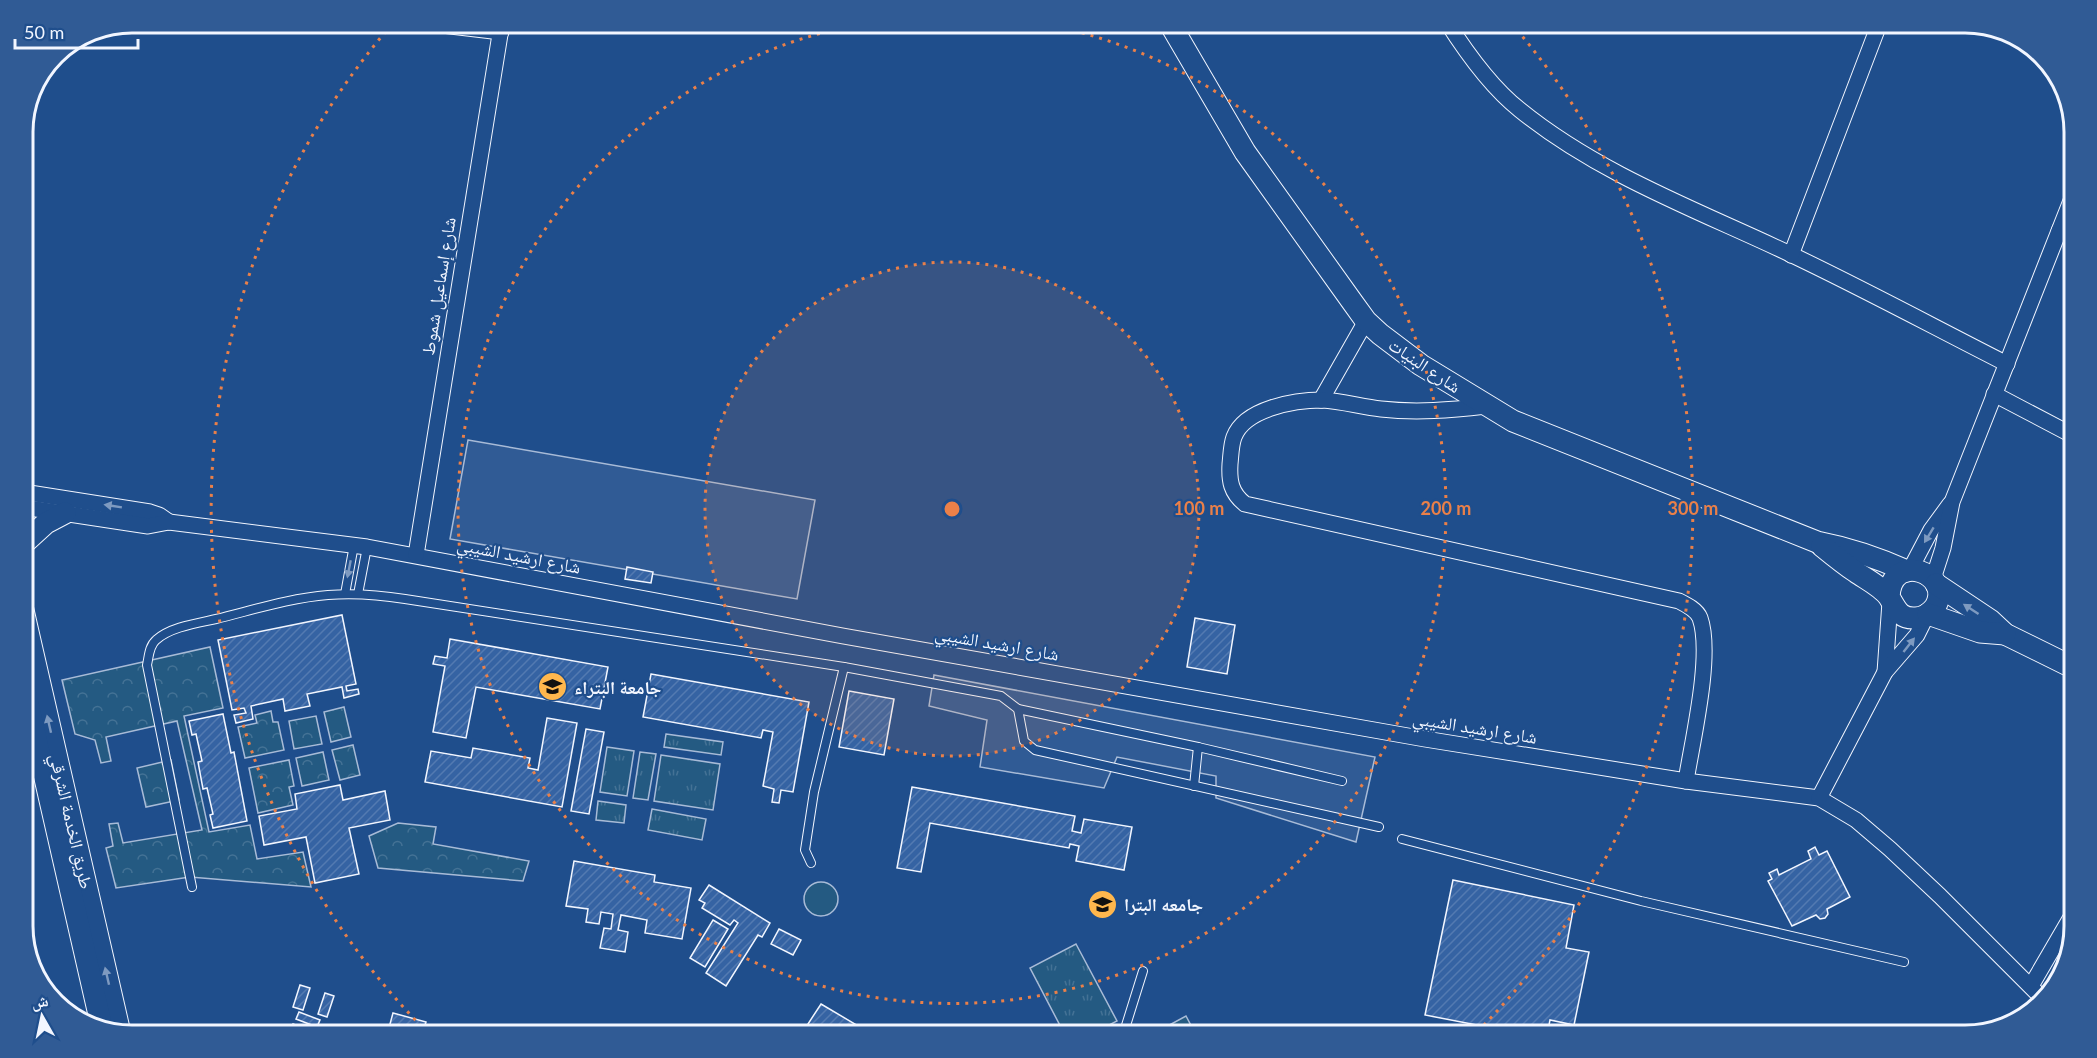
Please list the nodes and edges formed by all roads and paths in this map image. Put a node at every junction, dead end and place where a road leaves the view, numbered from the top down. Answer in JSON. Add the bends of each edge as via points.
{"nodes":[{"id":1,"x":500,"y":33,"type":"edge"},
{"id":2,"x":1175,"y":33,"type":"edge"},
{"id":3,"x":1454,"y":33,"type":"edge"},
{"id":4,"x":1876,"y":33,"type":"edge"},
{"id":5,"x":2064,"y":219,"type":"edge"},
{"id":6,"x":2059,"y":231,"type":"junction"},
{"id":7,"x":2064,"y":233,"type":"edge"},
{"id":8,"x":1791,"y":255,"type":"junction"},
{"id":9,"x":1366,"y":321,"type":"junction"},
{"id":10,"x":2007,"y":364,"type":"junction"},
{"id":11,"x":1994,"y":394,"type":"junction"},
{"id":12,"x":1321,"y":400,"type":"junction"},
{"id":13,"x":1486,"y":405,"type":"junction"},
{"id":14,"x":2064,"y":431,"type":"edge"},
{"id":15,"x":33,"y":494,"type":"edge"},
{"id":16,"x":1952,"y":502,"type":"junction"},
{"id":17,"x":33,"y":508,"type":"edge"},
{"id":18,"x":65,"y":513,"type":"junction"},
{"id":19,"x":169,"y":522,"type":"junction"},
{"id":20,"x":33,"y":534,"type":"edge"},
{"id":21,"x":1817,"y":542,"type":"junction"},
{"id":22,"x":361,"y":546,"type":"junction"},
{"id":23,"x":416,"y":555,"type":"junction"},
{"id":24,"x":1908,"y":570,"type":"junction"},
{"id":25,"x":1935,"y":582,"type":"junction"},
{"id":26,"x":345,"y":594,"type":"junction"},
{"id":27,"x":358,"y":594,"type":"junction"},
{"id":28,"x":1890,"y":600,"type":"junction"},
{"id":29,"x":1927,"y":615,"type":"junction"},
{"id":30,"x":2005,"y":634,"type":"junction"},
{"id":31,"x":33,"y":654,"type":"edge"},
{"id":32,"x":2064,"y":663,"type":"edge"},
{"id":33,"x":844,"y":668,"type":"junction"},
{"id":34,"x":1885,"y":672,"type":"junction"},
{"id":35,"x":1018,"y":709,"type":"junction"},
{"id":36,"x":33,"y":726,"type":"edge"},
{"id":37,"x":1198,"y":747,"type":"junction"},
{"id":38,"x":1686,"y":781,"type":"junction"},
{"id":39,"x":1342,"y":782,"type":"dead end"},
{"id":40,"x":1194,"y":786,"type":"junction"},
{"id":41,"x":1819,"y":798,"type":"junction"},
{"id":42,"x":1379,"y":827,"type":"dead end"},
{"id":43,"x":1402,"y":839,"type":"dead end"},
{"id":44,"x":811,"y":863,"type":"dead end"},
{"id":45,"x":192,"y":887,"type":"dead end"},
{"id":46,"x":2064,"y":930,"type":"edge"},
{"id":47,"x":1904,"y":962,"type":"dead end"},
{"id":48,"x":1143,"y":971,"type":"dead end"},
{"id":49,"x":2031,"y":986,"type":"junction"},
{"id":50,"x":2037,"y":993,"type":"edge"},
{"id":51,"x":100,"y":1020,"type":"edge"},
{"id":52,"x":118,"y":1024,"type":"edge"},
{"id":53,"x":1126,"y":1025,"type":"edge"}],
"edges":[{"from":1,"to":23,"type":"street","name":"شارع إسماعيل شموط"},
{"from":2,"to":9,"type":"main road","name":"شارع البنيات","via":[[1245,152]]},
{"from":3,"to":8,"type":"street","via":[[1468,55],[1518,108],[1558,139],[1605,168]]},
{"from":4,"to":8,"type":"street"},
{"from":5,"to":6,"type":"street"},
{"from":6,"to":7,"type":"street"},
{"from":6,"to":10,"type":"street"},
{"from":8,"to":10,"type":"street"},
{"from":9,"to":12,"type":"street"},
{"from":9,"to":13,"type":"main road","name":"شارع البنيات","via":[[1421,365]]},
{"from":10,"to":11,"type":"street"},
{"from":11,"to":14,"type":"street"},
{"from":11,"to":16,"type":"street"},
{"from":12,"to":13,"type":"street","via":[[1416,411]]},
{"from":12,"to":38,"type":"street","via":[[1280,405],[1250,417],[1238,429],[1233,438],[1229,476],[1237,498],[1245,504],[1690,606],[1700,617],[1704,639]]},
{"from":13,"to":21,"type":"main road","name":"شارع البنيات","via":[[1513,421]]},
{"from":19,"to":15,"type":"street","name":"شارع ارشيد الشيبي","one_way":true,"via":[[150,512]]},
{"from":16,"to":24,"type":"street","one_way":true},
{"from":16,"to":25,"type":"street"},
{"from":17,"to":18,"type":"street","name":"شارع ارشيد الشيبي"},
{"from":18,"to":19,"type":"street","name":"شارع ارشيد الشيبي","via":[[148,526]]},
{"from":18,"to":20,"type":"main road","via":[[46,522]]},
{"from":19,"to":22,"type":"street","name":"شارع ارشيد الشيبي"},
{"from":21,"to":24,"type":"main road","name":"شارع البنيات"},
{"from":21,"to":28,"type":"main road","name":"شارع البنيات"},
{"from":22,"to":23,"type":"street","name":"شارع ارشيد الشيبي"},
{"from":22,"to":26,"type":"lane","one_way":true},
{"from":22,"to":27,"type":"lane"},
{"from":23,"to":38,"type":"street","name":"شارع ارشيد الشيبي","via":[[854,638]]},
{"from":24,"to":25,"type":"main road","via":[[1927,573]]},
{"from":24,"to":28,"type":"main road","via":[[1893,581]]},
{"from":25,"to":29,"type":"main road","via":[[1938,595]]},
{"from":30,"to":25,"type":"main road","one_way":true},
{"from":26,"to":27,"type":"lane"},
{"from":26,"to":45,"type":"lane","via":[[296,599],[193,624],[164,634],[150,648],[147,665]]},
{"from":27,"to":33,"type":"lane"},
{"from":28,"to":29,"type":"main road","via":[[1905,617]]},
{"from":28,"to":34,"type":"street"},
{"from":29,"to":30,"type":"main road","via":[[1980,632]]},
{"from":34,"to":29,"type":"street","one_way":true,"via":[[1917,635]]},
{"from":30,"to":32,"type":"main road"},
{"from":52,"to":31,"type":"main road","name":"طريق الخدمة الشرقي","one_way":true},
{"from":33,"to":35,"type":"lane","via":[[1001,696]]},
{"from":33,"to":44,"type":"lane","via":[[814,792],[805,850]]},
{"from":34,"to":41,"type":"street"},
{"from":35,"to":37,"type":"lane"},
{"from":35,"to":40,"type":"lane","via":[[1024,741],[1035,750]]},
{"from":36,"to":51,"type":"main road","name":"طريق الخدمة الشرقي"},
{"from":37,"to":39,"type":"lane"},
{"from":37,"to":40,"type":"lane"},
{"from":38,"to":41,"type":"street","name":"شارع ارشيد الشيبي"},
{"from":40,"to":42,"type":"lane"},
{"from":41,"to":49,"type":"street","via":[[1856,820],[1890,849]]},
{"from":43,"to":47,"type":"lane","via":[[1641,902]]},
{"from":46,"to":49,"type":"street"},
{"from":48,"to":53,"type":"lane"},
{"from":49,"to":50,"type":"street"}]}
